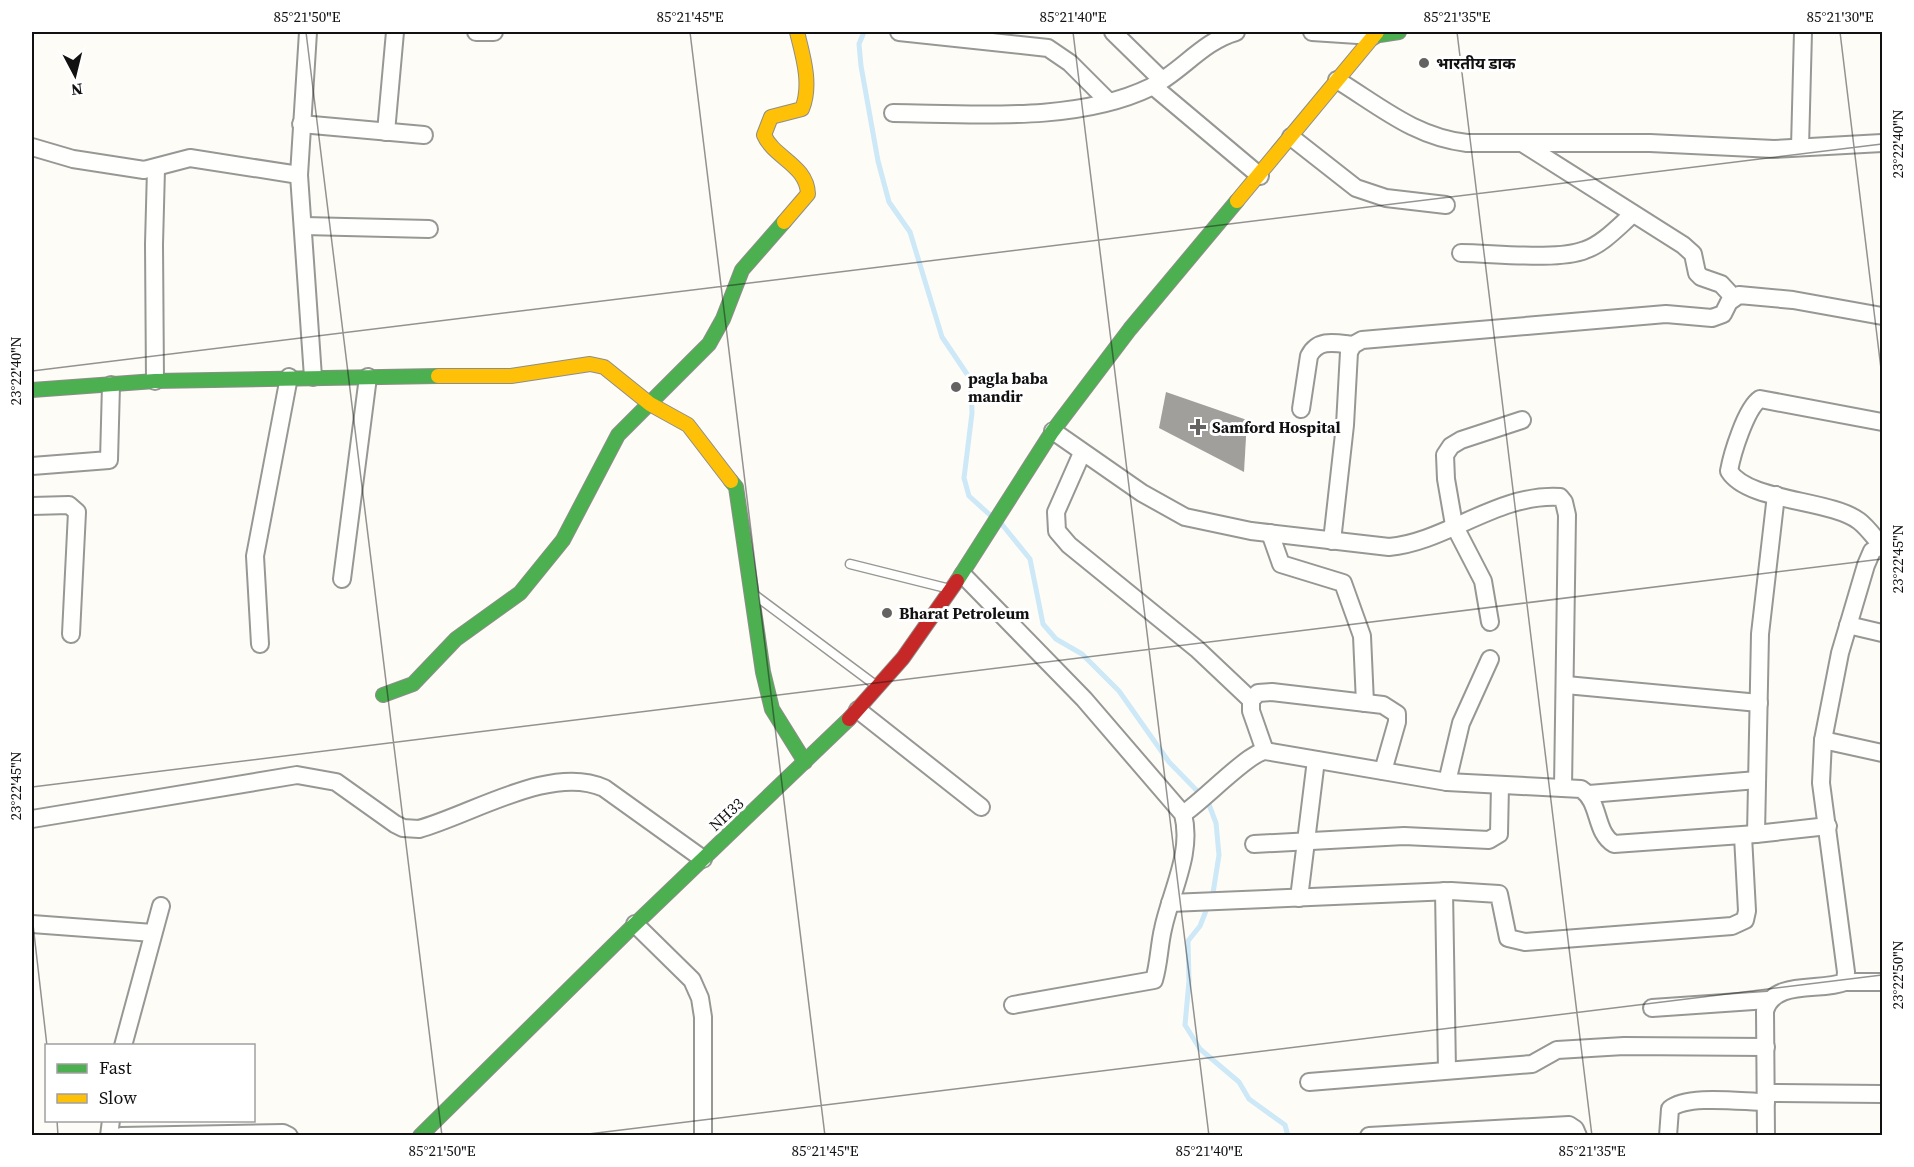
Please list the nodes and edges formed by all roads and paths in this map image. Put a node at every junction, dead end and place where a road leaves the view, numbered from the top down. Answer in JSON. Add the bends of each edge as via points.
{"nodes":[{"id":1,"x":308,"y":32,"type":"edge"},
{"id":2,"x":395,"y":32,"type":"edge"},
{"id":3,"x":476,"y":32,"type":"edge"},
{"id":4,"x":494,"y":32,"type":"edge"},
{"id":5,"x":797,"y":32,"type":"edge"},
{"id":6,"x":899,"y":32,"type":"edge"},
{"id":7,"x":1113,"y":32,"type":"edge"},
{"id":8,"x":1236,"y":32,"type":"edge"},
{"id":9,"x":1312,"y":32,"type":"edge"},
{"id":10,"x":1399,"y":32,"type":"edge"},
{"id":11,"x":1803,"y":32,"type":"edge"},
{"id":12,"x":1375,"y":34,"type":"edge"},
{"id":13,"x":1337,"y":80,"type":"junction"},
{"id":14,"x":1157,"y":83,"type":"junction"},
{"id":15,"x":1107,"y":101,"type":"junction"},
{"id":16,"x":892,"y":113,"type":"dead end"},
{"id":17,"x":301,"y":124,"type":"junction"},
{"id":18,"x":386,"y":132,"type":"junction"},
{"id":19,"x":424,"y":135,"type":"dead end"},
{"id":20,"x":1291,"y":137,"type":"junction"},
{"id":21,"x":1522,"y":143,"type":"junction"},
{"id":22,"x":1882,"y":143,"type":"edge"},
{"id":23,"x":32,"y":147,"type":"edge"},
{"id":24,"x":1800,"y":147,"type":"junction"},
{"id":25,"x":156,"y":169,"type":"junction"},
{"id":26,"x":299,"y":174,"type":"junction"},
{"id":27,"x":1260,"y":176,"type":"junction"},
{"id":28,"x":1446,"y":205,"type":"dead end"},
{"id":29,"x":1633,"y":214,"type":"junction"},
{"id":30,"x":304,"y":226,"type":"junction"},
{"id":31,"x":429,"y":229,"type":"dead end"},
{"id":32,"x":1461,"y":252,"type":"dead end"},
{"id":33,"x":1734,"y":298,"type":"junction"},
{"id":34,"x":1882,"y":316,"type":"edge"},
{"id":35,"x":1353,"y":345,"type":"junction"},
{"id":36,"x":289,"y":377,"type":"junction"},
{"id":37,"x":313,"y":377,"type":"junction"},
{"id":38,"x":368,"y":377,"type":"junction"},
{"id":39,"x":155,"y":381,"type":"junction"},
{"id":40,"x":111,"y":385,"type":"junction"},
{"id":41,"x":32,"y":390,"type":"edge"},
{"id":42,"x":650,"y":404,"type":"junction"},
{"id":43,"x":1301,"y":410,"type":"dead end"},
{"id":44,"x":1522,"y":420,"type":"dead end"},
{"id":45,"x":1882,"y":422,"type":"edge"},
{"id":46,"x":1053,"y":431,"type":"junction"},
{"id":47,"x":1082,"y":453,"type":"junction"},
{"id":48,"x":32,"y":466,"type":"edge"},
{"id":49,"x":1776,"y":495,"type":"junction"},
{"id":50,"x":32,"y":506,"type":"edge"},
{"id":51,"x":1454,"y":525,"type":"junction"},
{"id":52,"x":1270,"y":533,"type":"junction"},
{"id":53,"x":1332,"y":541,"type":"junction"},
{"id":54,"x":1882,"y":545,"type":"edge"},
{"id":55,"x":850,"y":564,"type":"dead end"},
{"id":56,"x":963,"y":575,"type":"junction"},
{"id":57,"x":342,"y":579,"type":"dead end"},
{"id":58,"x":954,"y":589,"type":"junction"},
{"id":59,"x":753,"y":594,"type":"junction"},
{"id":60,"x":1490,"y":622,"type":"dead end"},
{"id":61,"x":1848,"y":625,"type":"junction"},
{"id":62,"x":1882,"y":633,"type":"edge"},
{"id":63,"x":71,"y":634,"type":"dead end"},
{"id":64,"x":260,"y":644,"type":"dead end"},
{"id":65,"x":1490,"y":659,"type":"dead end"},
{"id":66,"x":1566,"y":685,"type":"junction"},
{"id":67,"x":879,"y":687,"type":"junction"},
{"id":68,"x":383,"y":695,"type":"dead end"},
{"id":69,"x":1251,"y":700,"type":"junction"},
{"id":70,"x":1365,"y":703,"type":"junction"},
{"id":71,"x":1759,"y":703,"type":"junction"},
{"id":72,"x":858,"y":710,"type":"junction"},
{"id":73,"x":1823,"y":740,"type":"junction"},
{"id":74,"x":1265,"y":751,"type":"junction"},
{"id":75,"x":1882,"y":753,"type":"edge"},
{"id":76,"x":1316,"y":760,"type":"junction"},
{"id":77,"x":805,"y":762,"type":"junction"},
{"id":78,"x":1383,"y":771,"type":"junction"},
{"id":79,"x":1757,"y":780,"type":"junction"},
{"id":80,"x":1447,"y":782,"type":"junction"},
{"id":81,"x":1500,"y":785,"type":"junction"},
{"id":82,"x":1563,"y":788,"type":"junction"},
{"id":83,"x":1589,"y":794,"type":"junction"},
{"id":84,"x":981,"y":807,"type":"dead end"},
{"id":85,"x":1188,"y":811,"type":"junction"},
{"id":86,"x":32,"y":819,"type":"edge"},
{"id":87,"x":1828,"y":826,"type":"junction"},
{"id":88,"x":1750,"y":835,"type":"junction"},
{"id":89,"x":1306,"y":841,"type":"junction"},
{"id":90,"x":1254,"y":844,"type":"dead end"},
{"id":91,"x":703,"y":859,"type":"junction"},
{"id":92,"x":1444,"y":891,"type":"junction"},
{"id":93,"x":1299,"y":898,"type":"junction"},
{"id":94,"x":1170,"y":903,"type":"junction"},
{"id":95,"x":160,"y":906,"type":"dead end"},
{"id":96,"x":32,"y":924,"type":"edge"},
{"id":97,"x":635,"y":924,"type":"junction"},
{"id":98,"x":153,"y":933,"type":"junction"},
{"id":99,"x":1845,"y":982,"type":"junction"},
{"id":100,"x":1882,"y":982,"type":"edge"},
{"id":101,"x":1768,"y":1000,"type":"junction"},
{"id":102,"x":1013,"y":1005,"type":"dead end"},
{"id":103,"x":1652,"y":1008,"type":"dead end"},
{"id":104,"x":124,"y":1044,"type":"edge"},
{"id":105,"x":1766,"y":1047,"type":"junction"},
{"id":106,"x":1447,"y":1070,"type":"junction"},
{"id":107,"x":1309,"y":1082,"type":"dead end"},
{"id":108,"x":1882,"y":1094,"type":"edge"},
{"id":109,"x":1766,"y":1098,"type":"junction"},
{"id":110,"x":121,"y":1136,"type":"edge"},
{"id":111,"x":289,"y":1136,"type":"edge"},
{"id":112,"x":420,"y":1136,"type":"edge"},
{"id":113,"x":703,"y":1136,"type":"edge"},
{"id":114,"x":1369,"y":1136,"type":"edge"},
{"id":115,"x":1578,"y":1136,"type":"edge"},
{"id":116,"x":1668,"y":1136,"type":"edge"},
{"id":117,"x":1766,"y":1136,"type":"edge"}],
"edges":[{"from":1,"to":17,"type":"street"},
{"from":2,"to":18,"type":"street"},
{"from":3,"to":4,"type":"street"},
{"from":5,"to":42,"type":"street","via":[[805,105],[771,117],[764,135],[805,178],[808,194],[742,270],[709,344]]},
{"from":6,"to":15,"type":"street","via":[[1048,48],[1071,63]]},
{"from":7,"to":14,"type":"street"},
{"from":8,"to":14,"type":"street","via":[[1218,39]]},
{"from":9,"to":12,"type":"street"},
{"from":10,"to":12,"type":"street"},
{"from":11,"to":24,"type":"street"},
{"from":12,"to":13,"type":"street","name":"NH33"},
{"from":13,"to":20,"type":"street","name":"NH33"},
{"from":13,"to":21,"type":"street","via":[[1423,133],[1443,140]]},
{"from":14,"to":15,"type":"street"},
{"from":14,"to":27,"type":"street"},
{"from":15,"to":16,"type":"street","via":[[1020,114]]},
{"from":17,"to":18,"type":"street"},
{"from":17,"to":26,"type":"street"},
{"from":18,"to":19,"type":"street"},
{"from":20,"to":27,"type":"street","name":"NH33"},
{"from":20,"to":28,"type":"street","via":[[1356,188],[1386,198]]},
{"from":21,"to":24,"type":"street"},
{"from":21,"to":29,"type":"street"},
{"from":22,"to":24,"type":"street"},
{"from":23,"to":25,"type":"street","via":[[73,159]]},
{"from":25,"to":26,"type":"street","via":[[190,158]]},
{"from":25,"to":39,"type":"street"},
{"from":26,"to":30,"type":"street"},
{"from":27,"to":46,"type":"street","name":"NH33"},
{"from":29,"to":32,"type":"street","via":[[1585,250],[1544,254]]},
{"from":29,"to":33,"type":"street","via":[[1683,245],[1693,254],[1697,273],[1721,284]]},
{"from":30,"to":31,"type":"street"},
{"from":30,"to":37,"type":"street"},
{"from":33,"to":34,"type":"street","via":[[1757,296]]},
{"from":33,"to":35,"type":"street","via":[[1722,314],[1712,318],[1666,314],[1373,337]]},
{"from":35,"to":43,"type":"street","via":[[1320,343],[1313,348]]},
{"from":35,"to":53,"type":"street","via":[[1349,352],[1346,425]]},
{"from":36,"to":37,"type":"street"},
{"from":36,"to":39,"type":"street"},
{"from":36,"to":64,"type":"street","via":[[255,556]]},
{"from":37,"to":38,"type":"street"},
{"from":38,"to":42,"type":"street","via":[[511,376],[598,364]]},
{"from":38,"to":57,"type":"street"},
{"from":39,"to":40,"type":"street"},
{"from":40,"to":41,"type":"street"},
{"from":40,"to":48,"type":"street","via":[[108,460]]},
{"from":42,"to":59,"type":"street","via":[[688,425],[736,487]]},
{"from":42,"to":68,"type":"street","via":[[618,435],[563,540],[520,593],[456,639],[413,684]]},
{"from":44,"to":51,"type":"street","via":[[1450,446],[1445,462]]},
{"from":45,"to":49,"type":"street","via":[[1769,399],[1754,403],[1729,471],[1741,483]]},
{"from":46,"to":47,"type":"street"},
{"from":46,"to":56,"type":"street","name":"NH33"},
{"from":47,"to":52,"type":"street","via":[[1185,517]]},
{"from":47,"to":69,"type":"street","via":[[1056,512],[1057,531]]},
{"from":49,"to":54,"type":"street","via":[[1858,520]]},
{"from":49,"to":71,"type":"street","via":[[1760,634]]},
{"from":50,"to":63,"type":"street","via":[[69,505],[77,512]]},
{"from":51,"to":53,"type":"street","via":[[1411,545],[1389,547]]},
{"from":51,"to":60,"type":"street","via":[[1483,581]]},
{"from":51,"to":66,"type":"street","via":[[1496,508],[1550,496],[1560,497],[1564,502]]},
{"from":52,"to":53,"type":"street"},
{"from":52,"to":70,"type":"street","via":[[1281,564],[1343,584],[1362,636]]},
{"from":54,"to":61,"type":"street","via":[[1872,551],[1866,565]]},
{"from":55,"to":58,"type":"lane"},
{"from":56,"to":58,"type":"street","name":"NH33"},
{"from":56,"to":85,"type":"street"},
{"from":58,"to":67,"type":"street","name":"NH33"},
{"from":59,"to":67,"type":"lane"},
{"from":59,"to":77,"type":"street","via":[[772,709]]},
{"from":61,"to":62,"type":"street"},
{"from":61,"to":73,"type":"street"},
{"from":65,"to":80,"type":"street","via":[[1461,723]]},
{"from":66,"to":71,"type":"street"},
{"from":66,"to":82,"type":"street"},
{"from":67,"to":72,"type":"street","name":"NH33"},
{"from":69,"to":70,"type":"street","via":[[1258,693],[1272,692]]},
{"from":69,"to":74,"type":"street"},
{"from":70,"to":78,"type":"street","via":[[1383,705],[1397,714]]},
{"from":71,"to":79,"type":"street"},
{"from":72,"to":77,"type":"street","name":"NH33"},
{"from":72,"to":84,"type":"street"},
{"from":73,"to":75,"type":"street"},
{"from":73,"to":87,"type":"street","via":[[1821,783]]},
{"from":74,"to":76,"type":"street"},
{"from":74,"to":85,"type":"street","via":[[1253,754]]},
{"from":76,"to":78,"type":"street"},
{"from":76,"to":89,"type":"street"},
{"from":77,"to":91,"type":"street","name":"NH33"},
{"from":78,"to":80,"type":"street"},
{"from":79,"to":83,"type":"street"},
{"from":79,"to":88,"type":"street"},
{"from":80,"to":81,"type":"street"},
{"from":81,"to":82,"type":"street"},
{"from":81,"to":89,"type":"street","via":[[1499,834],[1489,840],[1404,836]]},
{"from":82,"to":83,"type":"street","via":[[1581,789]]},
{"from":83,"to":88,"type":"street","via":[[1605,835],[1614,844]]},
{"from":85,"to":94,"type":"street","via":[[1187,844]]},
{"from":86,"to":91,"type":"street","via":[[297,775],[336,782],[395,824],[419,829],[541,785],[577,780],[604,788]]},
{"from":87,"to":88,"type":"street"},
{"from":87,"to":99,"type":"street"},
{"from":88,"to":92,"type":"street","via":[[1747,911],[1745,920],[1732,926],[1518,942],[1505,933],[1499,894]]},
{"from":89,"to":90,"type":"street"},
{"from":89,"to":93,"type":"street"},
{"from":91,"to":97,"type":"street","name":"NH33"},
{"from":92,"to":93,"type":"street"},
{"from":92,"to":106,"type":"street"},
{"from":93,"to":94,"type":"street"},
{"from":94,"to":102,"type":"street","via":[[1154,980]]},
{"from":95,"to":98,"type":"street"},
{"from":96,"to":98,"type":"street"},
{"from":97,"to":112,"type":"street","name":"NH33"},
{"from":97,"to":113,"type":"street","via":[[692,980],[700,998]]},
{"from":98,"to":104,"type":"street"},
{"from":99,"to":100,"type":"street"},
{"from":99,"to":101,"type":"street","via":[[1777,993]]},
{"from":101,"to":103,"type":"street"},
{"from":101,"to":105,"type":"street"},
{"from":105,"to":106,"type":"street","via":[[1624,1046],[1557,1050],[1532,1064]]},
{"from":105,"to":109,"type":"street"},
{"from":106,"to":107,"type":"street"},
{"from":108,"to":109,"type":"street"},
{"from":109,"to":116,"type":"street","via":[[1675,1105],[1670,1109]]},
{"from":109,"to":117,"type":"street"},
{"from":110,"to":111,"type":"street"},
{"from":114,"to":115,"type":"street","via":[[1569,1125]]}]}
